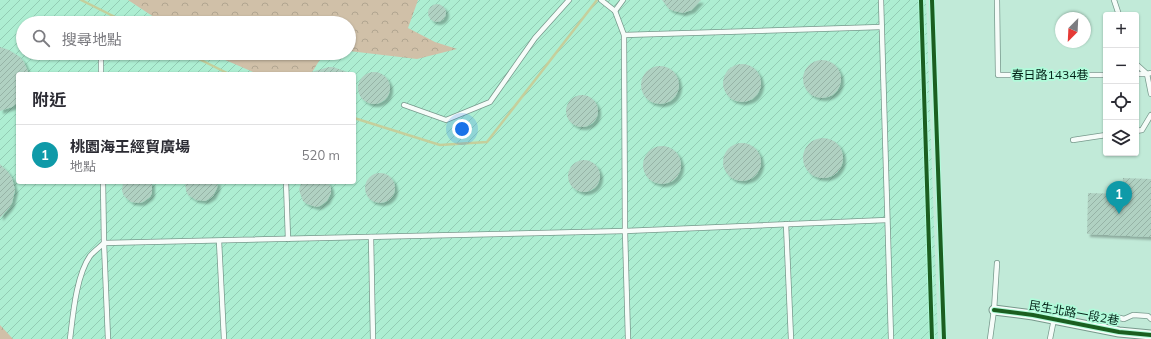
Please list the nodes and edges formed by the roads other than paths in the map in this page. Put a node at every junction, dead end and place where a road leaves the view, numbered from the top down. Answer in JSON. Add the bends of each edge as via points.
{"nodes":[{"id":1,"x":569,"y":0,"type":"edge"},
{"id":2,"x":602,"y":0,"type":"edge"},
{"id":3,"x":624,"y":0,"type":"edge"},
{"id":4,"x":880,"y":0,"type":"edge"},
{"id":5,"x":997,"y":0,"type":"edge"},
{"id":6,"x":1114,"y":0,"type":"edge"},
{"id":7,"x":614,"y":11,"type":"junction"},
{"id":8,"x":1118,"y":12,"type":"edge"},
{"id":9,"x":881,"y":27,"type":"junction"},
{"id":10,"x":624,"y":35,"type":"junction"},
{"id":11,"x":101,"y":60,"type":"edge"},
{"id":12,"x":1139,"y":66,"type":"edge"},
{"id":13,"x":101,"y":72,"type":"edge"},
{"id":14,"x":1149,"y":74,"type":"edge"},
{"id":15,"x":1103,"y":75,"type":"edge"},
{"id":16,"x":1151,"y":94,"type":"edge"},
{"id":17,"x":404,"y":105,"type":"dead end"},
{"id":18,"x":1151,"y":115,"type":"edge"},
{"id":19,"x":1139,"y":130,"type":"edge"},
{"id":20,"x":1103,"y":135,"type":"edge"},
{"id":21,"x":1073,"y":140,"type":"dead end"},
{"id":22,"x":103,"y":184,"type":"edge"},
{"id":23,"x":286,"y":184,"type":"edge"},
{"id":24,"x":887,"y":220,"type":"junction"},
{"id":25,"x":786,"y":224,"type":"junction"},
{"id":26,"x":624,"y":231,"type":"junction"},
{"id":27,"x":371,"y":237,"type":"junction"},
{"id":28,"x":288,"y":239,"type":"junction"},
{"id":29,"x":220,"y":241,"type":"junction"},
{"id":30,"x":104,"y":243,"type":"junction"},
{"id":31,"x":997,"y":263,"type":"dead end"},
{"id":32,"x":994,"y":310,"type":"junction"},
{"id":33,"x":1054,"y":319,"type":"junction"},
{"id":34,"x":1151,"y":319,"type":"edge"},
{"id":35,"x":1104,"y":329,"type":"junction"},
{"id":36,"x":1151,"y":335,"type":"edge"},
{"id":37,"x":1118,"y":336,"type":"edge"},
{"id":38,"x":70,"y":339,"type":"edge"},
{"id":39,"x":108,"y":339,"type":"edge"},
{"id":40,"x":224,"y":339,"type":"edge"},
{"id":41,"x":374,"y":339,"type":"edge"},
{"id":42,"x":628,"y":339,"type":"edge"},
{"id":43,"x":791,"y":339,"type":"edge"},
{"id":44,"x":891,"y":339,"type":"edge"},
{"id":45,"x":990,"y":339,"type":"edge"},
{"id":46,"x":1050,"y":339,"type":"edge"}],
"edges":[{"from":1,"to":17,"type":"lane","via":[[535,38],[490,102],[446,120]]},
{"from":2,"to":7,"type":"lane"},
{"from":3,"to":7,"type":"lane"},
{"from":4,"to":9,"type":"lane"},
{"from":5,"to":15,"type":"lane","name":"春日路1434巷","via":[[998,75]]},
{"from":6,"to":8,"type":"lane"},
{"from":7,"to":10,"type":"lane"},
{"from":9,"to":10,"type":"lane"},
{"from":9,"to":24,"type":"lane"},
{"from":10,"to":26,"type":"lane"},
{"from":11,"to":13,"type":"lane"},
{"from":12,"to":14,"type":"lane"},
{"from":14,"to":16,"type":"lane"},
{"from":18,"to":19,"type":"lane","via":[[1142,130]]},
{"from":20,"to":21,"type":"lane"},
{"from":22,"to":30,"type":"lane"},
{"from":23,"to":28,"type":"lane"},
{"from":24,"to":25,"type":"lane"},
{"from":24,"to":44,"type":"lane"},
{"from":25,"to":26,"type":"lane"},
{"from":25,"to":43,"type":"lane"},
{"from":26,"to":27,"type":"lane"},
{"from":26,"to":42,"type":"lane"},
{"from":27,"to":28,"type":"lane"},
{"from":27,"to":41,"type":"lane"},
{"from":28,"to":29,"type":"lane"},
{"from":29,"to":30,"type":"lane"},
{"from":29,"to":40,"type":"lane"},
{"from":30,"to":38,"type":"lane","via":[[91,255],[83,269]]},
{"from":30,"to":39,"type":"lane"},
{"from":31,"to":32,"type":"lane"},
{"from":32,"to":33,"type":"street","name":"民生北路一段2巷"},
{"from":32,"to":45,"type":"lane"},
{"from":33,"to":35,"type":"street","name":"民生北路一段2巷"},
{"from":33,"to":46,"type":"lane"},
{"from":34,"to":35,"type":"lane","via":[[1148,316],[1133,315],[1124,319],[1116,317],[1104,321]]},
{"from":35,"to":37,"type":"street","name":"民生北路一段2巷"},
{"from":36,"to":37,"type":"street","name":"民生北路一段2巷"}]}
